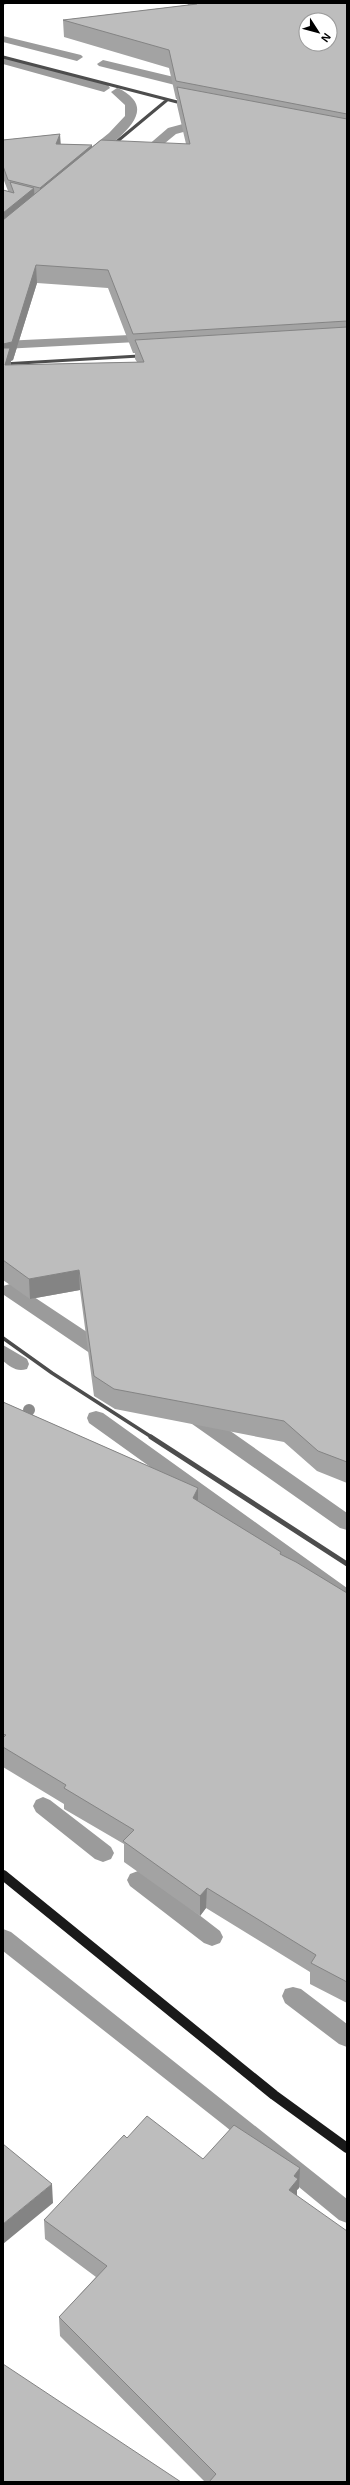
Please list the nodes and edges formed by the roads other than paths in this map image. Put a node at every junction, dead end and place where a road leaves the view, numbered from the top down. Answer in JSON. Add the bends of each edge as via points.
{"nodes":[{"id":1,"x":3,"y":57,"type":"edge"},
{"id":2,"x":167,"y":100,"type":"junction"},
{"id":3,"x":183,"y":103,"type":"edge"},
{"id":4,"x":112,"y":145,"type":"edge"},
{"id":5,"x":144,"y":355,"type":"edge"},
{"id":6,"x":3,"y":364,"type":"edge"},
{"id":7,"x":3,"y":1338,"type":"edge"},
{"id":8,"x":347,"y":1564,"type":"edge"},
{"id":9,"x":3,"y":1875,"type":"edge"},
{"id":10,"x":347,"y":2148,"type":"edge"}],
"edges":[{"from":1,"to":2,"type":"street"},
{"from":2,"to":3,"type":"street"},
{"from":2,"to":4,"type":"street"},
{"from":5,"to":6,"type":"street"},
{"from":7,"to":8,"type":"street","via":[[52,1373]]},
{"from":9,"to":10,"type":"street","via":[[274,2095]]}]}
